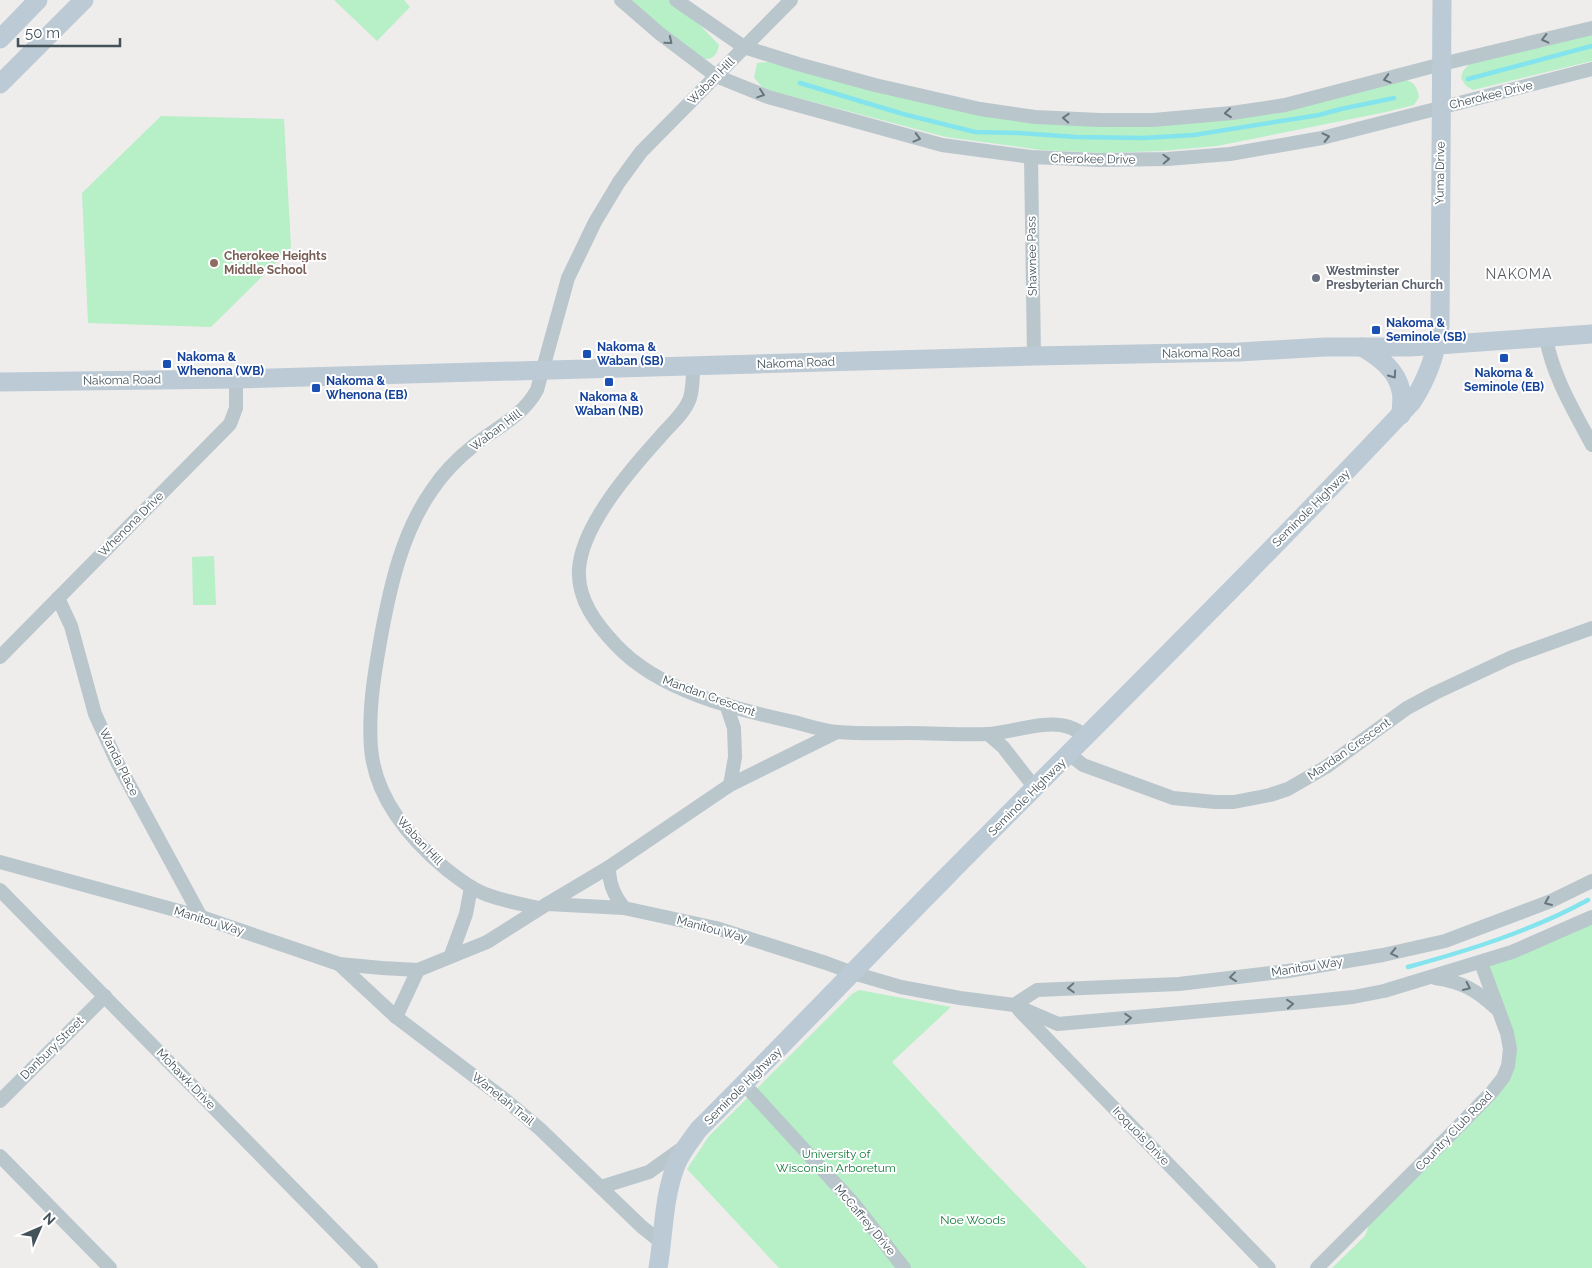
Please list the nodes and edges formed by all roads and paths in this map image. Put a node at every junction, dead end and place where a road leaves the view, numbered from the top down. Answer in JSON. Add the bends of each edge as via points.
{"nodes":[{"id":1,"x":38,"y":0,"type":"edge"},
{"id":2,"x":84,"y":0,"type":"edge"},
{"id":3,"x":622,"y":0,"type":"edge"},
{"id":4,"x":676,"y":0,"type":"edge"},
{"id":5,"x":791,"y":0,"type":"edge"},
{"id":6,"x":1442,"y":0,"type":"edge"},
{"id":7,"x":1592,"y":28,"type":"edge"},
{"id":8,"x":0,"y":39,"type":"edge"},
{"id":9,"x":744,"y":47,"type":"junction"},
{"id":10,"x":1442,"y":64,"type":"junction"},
{"id":11,"x":1592,"y":69,"type":"edge"},
{"id":12,"x":716,"y":76,"type":"junction"},
{"id":13,"x":0,"y":84,"type":"edge"},
{"id":14,"x":1441,"y":107,"type":"junction"},
{"id":15,"x":1030,"y":157,"type":"junction"},
{"id":16,"x":1592,"y":334,"type":"edge"},
{"id":17,"x":1546,"y":338,"type":"junction"},
{"id":18,"x":1438,"y":345,"type":"junction"},
{"id":19,"x":1362,"y":347,"type":"junction"},
{"id":20,"x":1034,"y":356,"type":"junction"},
{"id":21,"x":693,"y":366,"type":"junction"},
{"id":22,"x":543,"y":370,"type":"junction"},
{"id":23,"x":236,"y":379,"type":"junction"},
{"id":24,"x":0,"y":382,"type":"edge"},
{"id":25,"x":1401,"y":415,"type":"junction"},
{"id":26,"x":1592,"y":445,"type":"edge"},
{"id":27,"x":58,"y":598,"type":"junction"},
{"id":28,"x":1592,"y":628,"type":"edge"},
{"id":29,"x":0,"y":657,"type":"edge"},
{"id":30,"x":726,"y":704,"type":"junction"},
{"id":31,"x":837,"y":732,"type":"junction"},
{"id":32,"x":988,"y":734,"type":"junction"},
{"id":33,"x":1087,"y":736,"type":"junction"},
{"id":34,"x":1069,"y":754,"type":"junction"},
{"id":35,"x":730,"y":784,"type":"junction"},
{"id":36,"x":1035,"y":788,"type":"junction"},
{"id":37,"x":0,"y":862,"type":"edge"},
{"id":38,"x":610,"y":867,"type":"junction"},
{"id":39,"x":1592,"y":881,"type":"edge"},
{"id":40,"x":471,"y":887,"type":"junction"},
{"id":41,"x":0,"y":890,"type":"edge"},
{"id":42,"x":543,"y":906,"type":"junction"},
{"id":43,"x":624,"y":908,"type":"junction"},
{"id":44,"x":201,"y":917,"type":"junction"},
{"id":45,"x":1592,"y":917,"type":"edge"},
{"id":46,"x":451,"y":955,"type":"junction"},
{"id":47,"x":1480,"y":963,"type":"junction"},
{"id":48,"x":339,"y":964,"type":"junction"},
{"id":49,"x":418,"y":970,"type":"junction"},
{"id":50,"x":853,"y":973,"type":"junction"},
{"id":51,"x":1429,"y":978,"type":"junction"},
{"id":52,"x":105,"y":996,"type":"junction"},
{"id":53,"x":1014,"y":1005,"type":"junction"},
{"id":54,"x":1498,"y":1011,"type":"junction"},
{"id":55,"x":396,"y":1017,"type":"junction"},
{"id":56,"x":744,"y":1084,"type":"junction"},
{"id":57,"x":0,"y":1101,"type":"edge"},
{"id":58,"x":687,"y":1145,"type":"junction"},
{"id":59,"x":0,"y":1156,"type":"edge"},
{"id":60,"x":601,"y":1187,"type":"junction"},
{"id":61,"x":661,"y":1242,"type":"junction"},
{"id":62,"x":110,"y":1268,"type":"edge"},
{"id":63,"x":371,"y":1268,"type":"edge"},
{"id":64,"x":658,"y":1268,"type":"edge"},
{"id":65,"x":904,"y":1268,"type":"edge"},
{"id":66,"x":1269,"y":1268,"type":"edge"},
{"id":67,"x":1317,"y":1268,"type":"edge"}],
"edges":[{"from":1,"to":8,"type":"main road"},
{"from":2,"to":13,"type":"main road"},
{"from":3,"to":12,"type":"street","name":"Cherokee Drive","one_way":true},
{"from":4,"to":9,"type":"street"},
{"from":5,"to":9,"type":"street","name":"Waban Hill"},
{"from":6,"to":10,"type":"main road","name":"Yuma Drive"},
{"from":7,"to":10,"type":"street","one_way":true},
{"from":10,"to":9,"type":"street","one_way":true,"via":[[1267,108],[1162,119],[1100,120],[1034,117],[980,109],[875,85]]},
{"from":9,"to":12,"type":"street","name":"Waban Hill"},
{"from":10,"to":14,"type":"main road","name":"Yuma Drive"},
{"from":11,"to":14,"type":"street","name":"Cherokee Drive"},
{"from":12,"to":15,"type":"street","name":"Cherokee Drive","one_way":true,"via":[[768,97],[942,145]]},
{"from":12,"to":22,"type":"street","name":"Waban Hill","via":[[641,152],[595,222],[568,278]]},
{"from":15,"to":14,"type":"street","name":"Cherokee Drive","one_way":true,"via":[[1167,159],[1230,154],[1322,138]]},
{"from":14,"to":18,"type":"main road","name":"Yuma Drive"},
{"from":15,"to":20,"type":"street","name":"Shawnee Pass"},
{"from":16,"to":17,"type":"main road","name":"Nakoma Road"},
{"from":17,"to":18,"type":"main road","name":"Nakoma Road"},
{"from":17,"to":26,"type":"street","via":[[1555,372]]},
{"from":18,"to":19,"type":"main road","name":"Nakoma Road"},
{"from":18,"to":25,"type":"main road","name":"Seminole Highway","via":[[1420,390]]},
{"from":19,"to":20,"type":"main road","name":"Nakoma Road"},
{"from":19,"to":25,"type":"main road","one_way":true,"via":[[1379,357],[1398,379],[1402,392]]},
{"from":20,"to":21,"type":"main road","name":"Nakoma Road"},
{"from":21,"to":22,"type":"main road","name":"Nakoma Road"},
{"from":21,"to":30,"type":"street","name":"Mandan Crescent","via":[[690,400],[641,458],[596,520],[584,543],[579,568],[580,585],[592,616],[641,668],[688,691]]},
{"from":22,"to":23,"type":"main road","name":"Nakoma Road"},
{"from":22,"to":40,"type":"street","name":"Waban Hill","via":[[537,390],[524,410],[452,464],[423,504],[393,578],[374,673],[371,747],[380,786],[413,838]]},
{"from":23,"to":24,"type":"main road","name":"Nakoma Road"},
{"from":23,"to":27,"type":"street","name":"Whenona Drive","via":[[236,408],[230,424]]},
{"from":25,"to":33,"type":"main road","name":"Seminole Highway"},
{"from":27,"to":29,"type":"street","name":"Whenona Drive"},
{"from":27,"to":44,"type":"street","name":"Wanda Place","via":[[71,626],[95,714],[118,764]]},
{"from":28,"to":34,"type":"street","name":"Mandan Crescent","via":[[1512,656],[1435,693],[1407,708],[1326,767],[1288,789],[1270,795],[1234,802],[1173,798],[1083,765]]},
{"from":30,"to":31,"type":"street","name":"Mandan Crescent"},
{"from":30,"to":35,"type":"street","via":[[734,728],[736,757]]},
{"from":31,"to":32,"type":"street","name":"Mandan Crescent"},
{"from":31,"to":35,"type":"street"},
{"from":32,"to":33,"type":"street","name":"Mandan Crescent","via":[[1048,725],[1068,726]]},
{"from":32,"to":36,"type":"street"},
{"from":33,"to":34,"type":"main road","name":"Seminole Highway"},
{"from":34,"to":36,"type":"main road","name":"Seminole Highway"},
{"from":35,"to":38,"type":"street"},
{"from":36,"to":50,"type":"main road","name":"Seminole Highway"},
{"from":37,"to":44,"type":"street","name":"Manitou Way"},
{"from":38,"to":42,"type":"street"},
{"from":38,"to":43,"type":"street","via":[[612,889]]},
{"from":39,"to":53,"type":"street","name":"Manitou Way","one_way":true,"via":[[1551,901],[1446,941],[1383,955],[1179,984],[1037,990]]},
{"from":40,"to":42,"type":"street","name":"Waban Hill","via":[[487,895]]},
{"from":40,"to":46,"type":"street","via":[[466,914]]},
{"from":41,"to":52,"type":"street","name":"Mohawk Drive"},
{"from":42,"to":43,"type":"street","name":"Manitou Way"},
{"from":42,"to":46,"type":"street","name":"Manitou Way","via":[[487,942]]},
{"from":43,"to":50,"type":"street","name":"Manitou Way","via":[[716,928]]},
{"from":44,"to":48,"type":"street","name":"Manitou Way"},
{"from":45,"to":47,"type":"street","name":"Manitou Way"},
{"from":46,"to":49,"type":"street","name":"Manitou Way"},
{"from":47,"to":51,"type":"street","name":"Manitou Way"},
{"from":47,"to":54,"type":"street","name":"Country Club Road"},
{"from":48,"to":49,"type":"street","name":"Manitou Way"},
{"from":48,"to":55,"type":"street","name":"Wanetah Trail"},
{"from":49,"to":55,"type":"street"},
{"from":50,"to":53,"type":"street","name":"Manitou Way","via":[[901,987]]},
{"from":50,"to":56,"type":"main road","name":"Seminole Highway"},
{"from":53,"to":51,"type":"street","name":"Manitou Way","one_way":true,"via":[[1058,1024],[1353,997]]},
{"from":51,"to":54,"type":"street","one_way":true,"via":[[1470,987]]},
{"from":52,"to":57,"type":"street","name":"Danbury Street"},
{"from":52,"to":63,"type":"street","name":"Mohawk Drive"},
{"from":53,"to":66,"type":"street","name":"Iroquois Drive"},
{"from":54,"to":67,"type":"street","name":"Country Club Road","via":[[1510,1049],[1503,1078],[1448,1138]]},
{"from":55,"to":60,"type":"street","name":"Wanetah Trail","via":[[503,1098]]},
{"from":56,"to":58,"type":"main road","name":"Seminole Highway"},
{"from":56,"to":65,"type":"street","name":"McCaffrey Drive","via":[[854,1204]]},
{"from":58,"to":60,"type":"street","via":[[649,1172]]},
{"from":58,"to":61,"type":"main road","name":"Seminole Highway","via":[[670,1184]]},
{"from":59,"to":62,"type":"street"},
{"from":60,"to":61,"type":"street","name":"Wanetah Trail"},
{"from":61,"to":64,"type":"main road","name":"Seminole Highway"}]}
